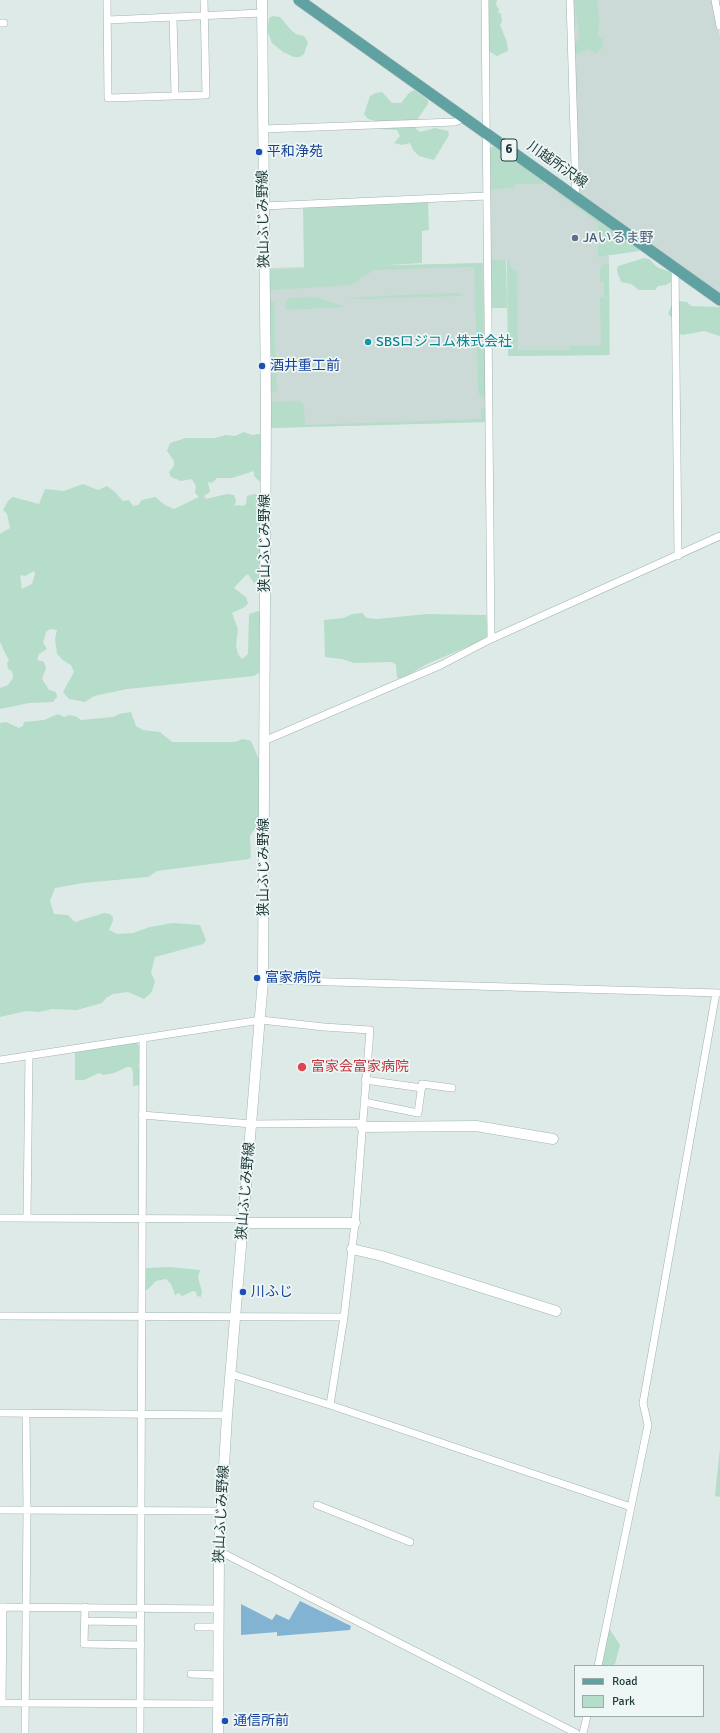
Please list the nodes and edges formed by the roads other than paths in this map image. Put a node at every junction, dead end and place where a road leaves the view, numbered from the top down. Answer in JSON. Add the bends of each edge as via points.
{"nodes":[{"id":1,"x":107,"y":0,"type":"edge"},
{"id":2,"x":204,"y":0,"type":"edge"},
{"id":3,"x":262,"y":0,"type":"edge"},
{"id":4,"x":299,"y":0,"type":"edge"},
{"id":5,"x":485,"y":0,"type":"edge"},
{"id":6,"x":570,"y":0,"type":"edge"},
{"id":7,"x":715,"y":0,"type":"edge"},
{"id":8,"x":262,"y":13,"type":"junction"},
{"id":9,"x":204,"y":15,"type":"junction"},
{"id":10,"x":173,"y":17,"type":"junction"},
{"id":11,"x":108,"y":20,"type":"junction"},
{"id":12,"x":720,"y":26,"type":"edge"},
{"id":13,"x":175,"y":95,"type":"junction"},
{"id":14,"x":465,"y":118,"type":"junction"},
{"id":15,"x":263,"y":130,"type":"junction"},
{"id":16,"x":486,"y":133,"type":"junction"},
{"id":17,"x":486,"y":196,"type":"junction"},
{"id":18,"x":576,"y":198,"type":"junction"},
{"id":19,"x":264,"y":206,"type":"junction"},
{"id":20,"x":675,"y":267,"type":"junction"},
{"id":21,"x":720,"y":300,"type":"edge"},
{"id":22,"x":720,"y":536,"type":"edge"},
{"id":23,"x":678,"y":556,"type":"junction"},
{"id":24,"x":491,"y":639,"type":"junction"},
{"id":25,"x":264,"y":741,"type":"junction"},
{"id":26,"x":263,"y":980,"type":"junction"},
{"id":27,"x":718,"y":993,"type":"edge"},
{"id":28,"x":261,"y":1020,"type":"junction"},
{"id":29,"x":143,"y":1039,"type":"junction"},
{"id":30,"x":29,"y":1055,"type":"junction"},
{"id":31,"x":0,"y":1060,"type":"edge"},
{"id":32,"x":365,"y":1080,"type":"junction"},
{"id":33,"x":422,"y":1088,"type":"junction"},
{"id":34,"x":452,"y":1088,"type":"dead end"},
{"id":35,"x":364,"y":1102,"type":"junction"},
{"id":36,"x":418,"y":1113,"type":"junction"},
{"id":37,"x":142,"y":1115,"type":"junction"},
{"id":38,"x":252,"y":1124,"type":"junction"},
{"id":39,"x":362,"y":1125,"type":"junction"},
{"id":40,"x":417,"y":1125,"type":"junction"},
{"id":41,"x":553,"y":1139,"type":"dead end"},
{"id":42,"x":0,"y":1218,"type":"edge"},
{"id":43,"x":27,"y":1218,"type":"junction"},
{"id":44,"x":142,"y":1218,"type":"junction"},
{"id":45,"x":244,"y":1221,"type":"junction"},
{"id":46,"x":355,"y":1223,"type":"junction"},
{"id":47,"x":352,"y":1249,"type":"junction"},
{"id":48,"x":556,"y":1311,"type":"dead end"},
{"id":49,"x":0,"y":1316,"type":"edge"},
{"id":50,"x":142,"y":1316,"type":"junction"},
{"id":51,"x":235,"y":1317,"type":"junction"},
{"id":52,"x":344,"y":1317,"type":"junction"},
{"id":53,"x":231,"y":1374,"type":"junction"},
{"id":54,"x":330,"y":1405,"type":"junction"},
{"id":55,"x":0,"y":1413,"type":"edge"},
{"id":56,"x":142,"y":1413,"type":"junction"},
{"id":57,"x":26,"y":1414,"type":"junction"},
{"id":58,"x":227,"y":1415,"type":"junction"},
{"id":59,"x":317,"y":1505,"type":"dead end"},
{"id":60,"x":631,"y":1507,"type":"junction"},
{"id":61,"x":0,"y":1510,"type":"edge"},
{"id":62,"x":27,"y":1510,"type":"junction"},
{"id":63,"x":142,"y":1511,"type":"junction"},
{"id":64,"x":221,"y":1511,"type":"junction"},
{"id":65,"x":410,"y":1542,"type":"dead end"},
{"id":66,"x":219,"y":1551,"type":"junction"},
{"id":67,"x":1,"y":1607,"type":"edge"},
{"id":68,"x":26,"y":1607,"type":"junction"},
{"id":69,"x":85,"y":1607,"type":"junction"},
{"id":70,"x":142,"y":1608,"type":"junction"},
{"id":71,"x":219,"y":1609,"type":"junction"},
{"id":72,"x":85,"y":1621,"type":"junction"},
{"id":73,"x":141,"y":1622,"type":"junction"},
{"id":74,"x":198,"y":1627,"type":"dead end"},
{"id":75,"x":219,"y":1627,"type":"junction"},
{"id":76,"x":141,"y":1645,"type":"junction"},
{"id":77,"x":598,"y":1665,"type":"edge"},
{"id":78,"x":191,"y":1674,"type":"dead end"},
{"id":79,"x":219,"y":1675,"type":"junction"},
{"id":80,"x":1,"y":1704,"type":"edge"},
{"id":81,"x":25,"y":1704,"type":"junction"},
{"id":82,"x":140,"y":1704,"type":"junction"},
{"id":83,"x":219,"y":1704,"type":"junction"},
{"id":84,"x":587,"y":1717,"type":"edge"},
{"id":85,"x":25,"y":1733,"type":"edge"},
{"id":86,"x":140,"y":1733,"type":"edge"},
{"id":87,"x":218,"y":1733,"type":"edge"},
{"id":88,"x":576,"y":1733,"type":"edge"},
{"id":89,"x":584,"y":1733,"type":"edge"}],
"edges":[{"from":1,"to":11,"type":"street"},
{"from":2,"to":9,"type":"street"},
{"from":3,"to":8,"type":"main road","name":"狭山ふじみ野線"},
{"from":4,"to":14,"type":"main road","name":"川越所沢線","number":"6"},
{"from":5,"to":16,"type":"street"},
{"from":6,"to":18,"type":"street"},
{"from":7,"to":12,"type":"street"},
{"from":8,"to":9,"type":"street"},
{"from":8,"to":15,"type":"main road","name":"狭山ふじみ野線"},
{"from":9,"to":10,"type":"street"},
{"from":9,"to":13,"type":"street","via":[[206,95]]},
{"from":10,"to":11,"type":"street"},
{"from":10,"to":13,"type":"street"},
{"from":11,"to":13,"type":"street","via":[[108,98]]},
{"from":14,"to":15,"type":"street","via":[[455,122]]},
{"from":14,"to":16,"type":"main road","name":"川越所沢線","number":"6"},
{"from":15,"to":19,"type":"main road","name":"狭山ふじみ野線"},
{"from":16,"to":17,"type":"street"},
{"from":16,"to":18,"type":"main road","name":"川越所沢線","number":"6"},
{"from":17,"to":19,"type":"street"},
{"from":17,"to":24,"type":"street"},
{"from":18,"to":20,"type":"main road","name":"川越所沢線","number":"6"},
{"from":19,"to":25,"type":"main road","name":"狭山ふじみ野線"},
{"from":20,"to":21,"type":"main road","name":"川越所沢線","number":"6"},
{"from":20,"to":23,"type":"street"},
{"from":22,"to":23,"type":"street"},
{"from":23,"to":24,"type":"street"},
{"from":24,"to":25,"type":"street","via":[[441,665]]},
{"from":25,"to":26,"type":"main road","name":"狭山ふじみ野線"},
{"from":26,"to":27,"type":"street"},
{"from":26,"to":28,"type":"main road","name":"狭山ふじみ野線"},
{"from":27,"to":60,"type":"street","via":[[643,1403],[648,1425]]},
{"from":28,"to":29,"type":"street"},
{"from":28,"to":32,"type":"street","via":[[324,1028],[370,1030]]},
{"from":28,"to":38,"type":"main road","name":"狭山ふじみ野線"},
{"from":29,"to":30,"type":"street"},
{"from":29,"to":37,"type":"street"},
{"from":30,"to":31,"type":"street"},
{"from":30,"to":43,"type":"street"},
{"from":32,"to":33,"type":"street"},
{"from":32,"to":35,"type":"street"},
{"from":33,"to":34,"type":"street","via":[[422,1084]]},
{"from":33,"to":36,"type":"street"},
{"from":35,"to":36,"type":"street"},
{"from":35,"to":39,"type":"street"},
{"from":36,"to":40,"type":"street"},
{"from":37,"to":38,"type":"street"},
{"from":37,"to":44,"type":"street"},
{"from":38,"to":39,"type":"street"},
{"from":38,"to":45,"type":"main road","name":"狭山ふじみ野線"},
{"from":39,"to":40,"type":"main road"},
{"from":39,"to":46,"type":"street"},
{"from":40,"to":41,"type":"main road","via":[[476,1126]]},
{"from":42,"to":43,"type":"street"},
{"from":43,"to":44,"type":"street"},
{"from":44,"to":45,"type":"street"},
{"from":44,"to":50,"type":"street"},
{"from":45,"to":46,"type":"main road"},
{"from":45,"to":51,"type":"main road","name":"狭山ふじみ野線"},
{"from":46,"to":47,"type":"street"},
{"from":47,"to":48,"type":"main road","via":[[389,1258]]},
{"from":47,"to":52,"type":"street"},
{"from":49,"to":50,"type":"street"},
{"from":50,"to":51,"type":"street"},
{"from":50,"to":56,"type":"street"},
{"from":51,"to":52,"type":"street"},
{"from":51,"to":53,"type":"main road","name":"狭山ふじみ野線"},
{"from":52,"to":54,"type":"street"},
{"from":53,"to":54,"type":"street"},
{"from":53,"to":58,"type":"main road","name":"狭山ふじみ野線"},
{"from":54,"to":60,"type":"street"},
{"from":55,"to":57,"type":"street"},
{"from":56,"to":57,"type":"street"},
{"from":56,"to":58,"type":"street"},
{"from":56,"to":63,"type":"street"},
{"from":57,"to":62,"type":"street"},
{"from":58,"to":64,"type":"main road","name":"狭山ふじみ野線"},
{"from":59,"to":65,"type":"street"},
{"from":60,"to":77,"type":"street"},
{"from":61,"to":62,"type":"street"},
{"from":62,"to":63,"type":"street"},
{"from":62,"to":68,"type":"street"},
{"from":63,"to":64,"type":"street"},
{"from":63,"to":70,"type":"street"},
{"from":64,"to":66,"type":"main road","name":"狭山ふじみ野線"},
{"from":66,"to":71,"type":"main road","name":"狭山ふじみ野線"},
{"from":66,"to":88,"type":"street"},
{"from":67,"to":68,"type":"street"},
{"from":67,"to":80,"type":"street"},
{"from":68,"to":69,"type":"street"},
{"from":68,"to":81,"type":"street"},
{"from":69,"to":70,"type":"street"},
{"from":69,"to":72,"type":"street"},
{"from":70,"to":71,"type":"street"},
{"from":70,"to":73,"type":"street"},
{"from":71,"to":75,"type":"main road","name":"狭山ふじみ野線"},
{"from":72,"to":73,"type":"street"},
{"from":72,"to":76,"type":"street","via":[[84,1644]]},
{"from":73,"to":76,"type":"street"},
{"from":74,"to":75,"type":"street"},
{"from":75,"to":79,"type":"main road","name":"狭山ふじみ野線"},
{"from":76,"to":82,"type":"street"},
{"from":78,"to":79,"type":"street"},
{"from":79,"to":83,"type":"main road","name":"狭山ふじみ野線"},
{"from":80,"to":81,"type":"street"},
{"from":81,"to":82,"type":"street"},
{"from":81,"to":85,"type":"street"},
{"from":82,"to":83,"type":"street"},
{"from":82,"to":86,"type":"street"},
{"from":83,"to":87,"type":"main road","name":"狭山ふじみ野線"},
{"from":84,"to":89,"type":"street"}]}
